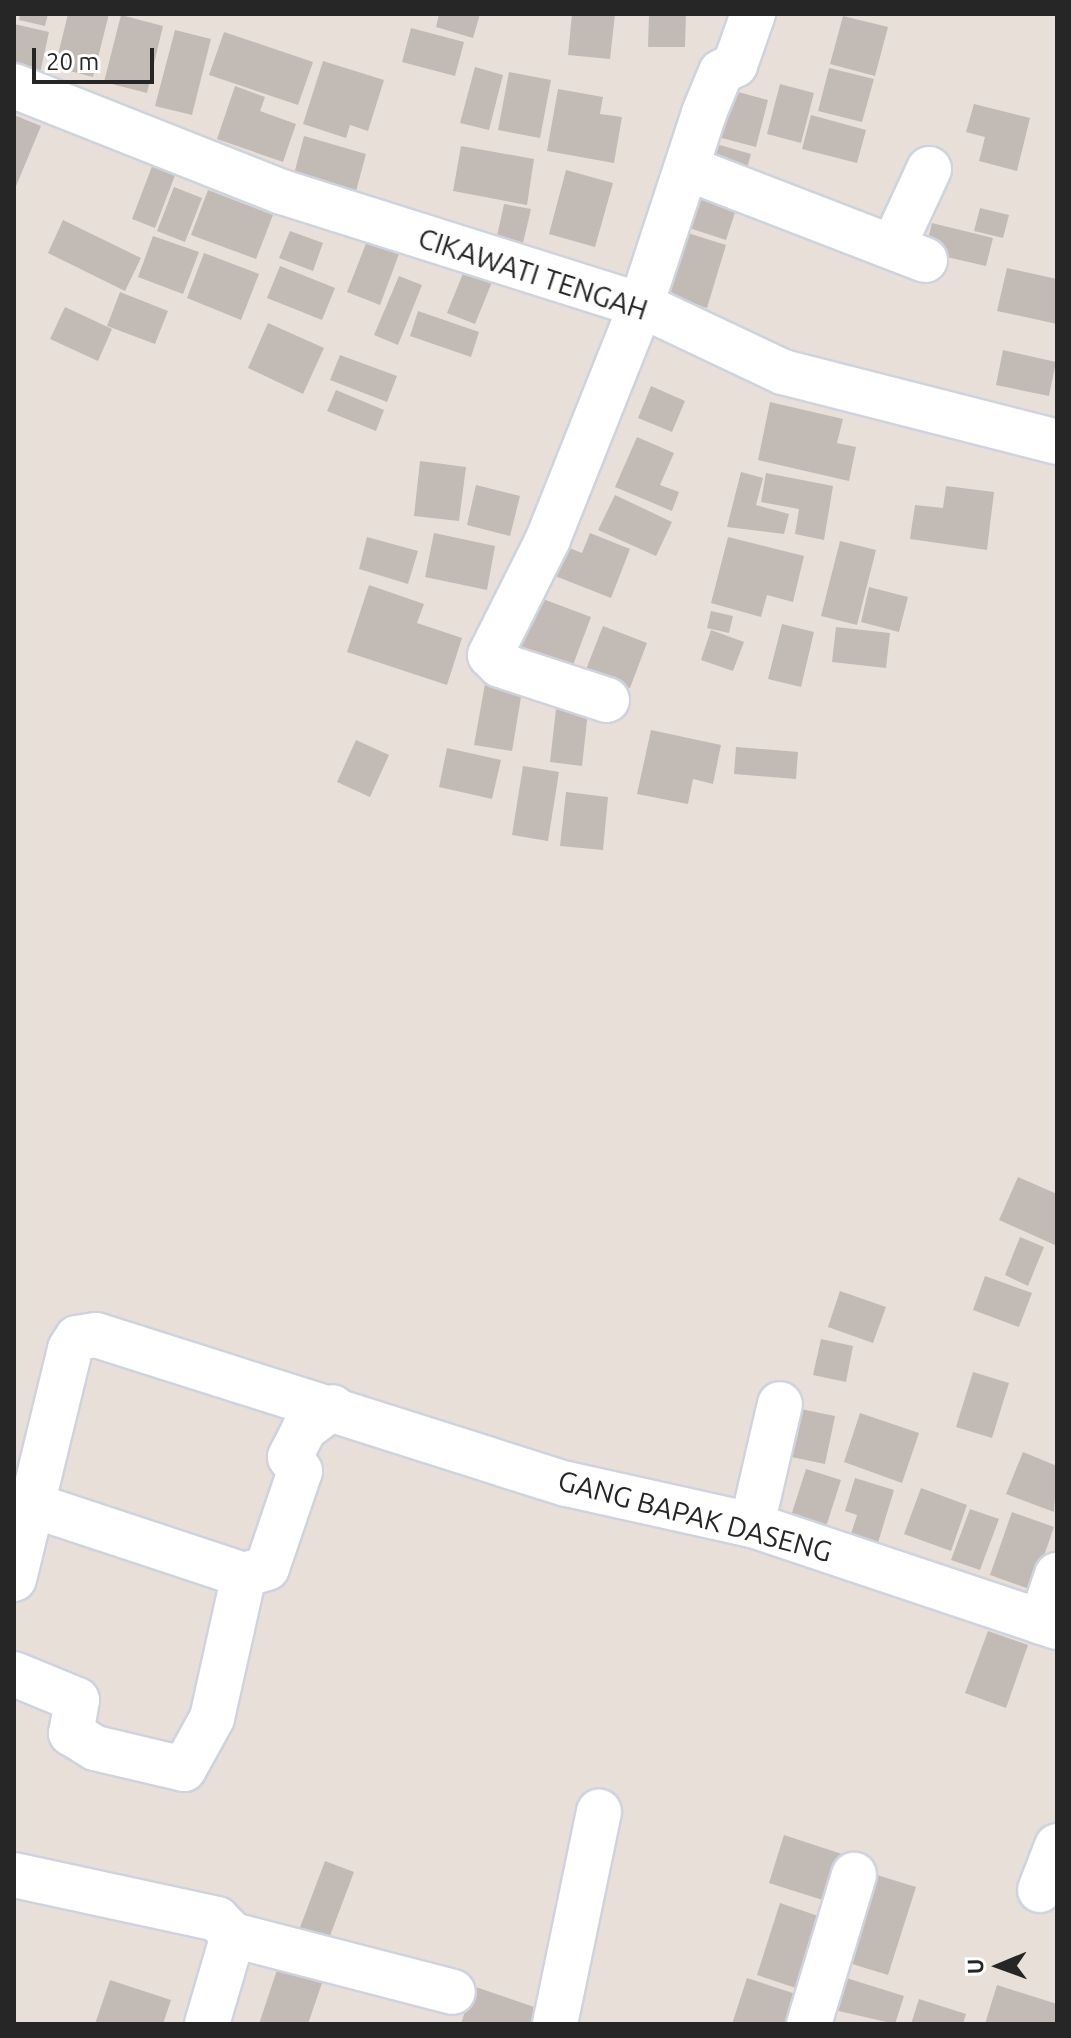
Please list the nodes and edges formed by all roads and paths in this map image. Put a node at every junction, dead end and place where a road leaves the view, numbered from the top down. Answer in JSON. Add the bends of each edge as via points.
{"nodes":[{"id":1,"x":753,"y":14,"type":"edge"},
{"id":2,"x":14,"y":86,"type":"edge"},
{"id":3,"x":689,"y":169,"type":"junction"},
{"id":4,"x":929,"y":169,"type":"dead end"},
{"id":5,"x":641,"y":305,"type":"junction"},
{"id":6,"x":1057,"y":442,"type":"edge"},
{"id":7,"x":607,"y":700,"type":"dead end"},
{"id":8,"x":780,"y":1404,"type":"dead end"},
{"id":9,"x":333,"y":1407,"type":"junction"},
{"id":10,"x":32,"y":1505,"type":"junction"},
{"id":11,"x":752,"y":1525,"type":"junction"},
{"id":12,"x":244,"y":1575,"type":"junction"},
{"id":13,"x":1057,"y":1575,"type":"edge"},
{"id":14,"x":14,"y":1579,"type":"edge"},
{"id":15,"x":1049,"y":1625,"type":"edge"},
{"id":16,"x":14,"y":1674,"type":"edge"},
{"id":17,"x":599,"y":1811,"type":"dead end"},
{"id":18,"x":1057,"y":1846,"type":"edge"},
{"id":19,"x":14,"y":1875,"type":"edge"},
{"id":20,"x":854,"y":1875,"type":"dead end"},
{"id":21,"x":1040,"y":1890,"type":"dead end"},
{"id":22,"x":233,"y":1935,"type":"junction"},
{"id":23,"x":453,"y":1992,"type":"dead end"},
{"id":24,"x":207,"y":2024,"type":"edge"},
{"id":25,"x":555,"y":2024,"type":"edge"},
{"id":26,"x":809,"y":2024,"type":"edge"}],
"edges":[{"from":1,"to":3,"type":"street","via":[[735,65],[721,72],[704,113]]},
{"from":2,"to":5,"type":"street","name":"CIKAWATI TENGAH","via":[[282,192]]},
{"from":3,"to":4,"type":"street","via":[[909,254]]},
{"from":3,"to":5,"type":"street"},
{"from":5,"to":6,"type":"street","name":"CIKAWATI TENGAH","via":[[783,372]]},
{"from":5,"to":7,"type":"street","via":[[548,539],[490,655],[500,665]]},
{"from":8,"to":11,"type":"street"},
{"from":9,"to":10,"type":"street","name":"GANG BAPAK DASENG","via":[[85,1335],[70,1349]]},
{"from":9,"to":11,"type":"street","name":"GANG BAPAK DASENG","via":[[567,1484]]},
{"from":9,"to":12,"type":"street","via":[[304,1429],[290,1457],[300,1471],[267,1568]]},
{"from":10,"to":12,"type":"street"},
{"from":10,"to":14,"type":"street"},
{"from":11,"to":15,"type":"street","name":"GANG BAPAK DASENG"},
{"from":12,"to":16,"type":"street","via":[[212,1718],[184,1769],[95,1748],[71,1733],[77,1700]]},
{"from":13,"to":15,"type":"street"},
{"from":17,"to":25,"type":"street"},
{"from":18,"to":21,"type":"street"},
{"from":19,"to":22,"type":"street","via":[[217,1919]]},
{"from":20,"to":26,"type":"street"},
{"from":22,"to":23,"type":"street"},
{"from":22,"to":24,"type":"street"}]}
